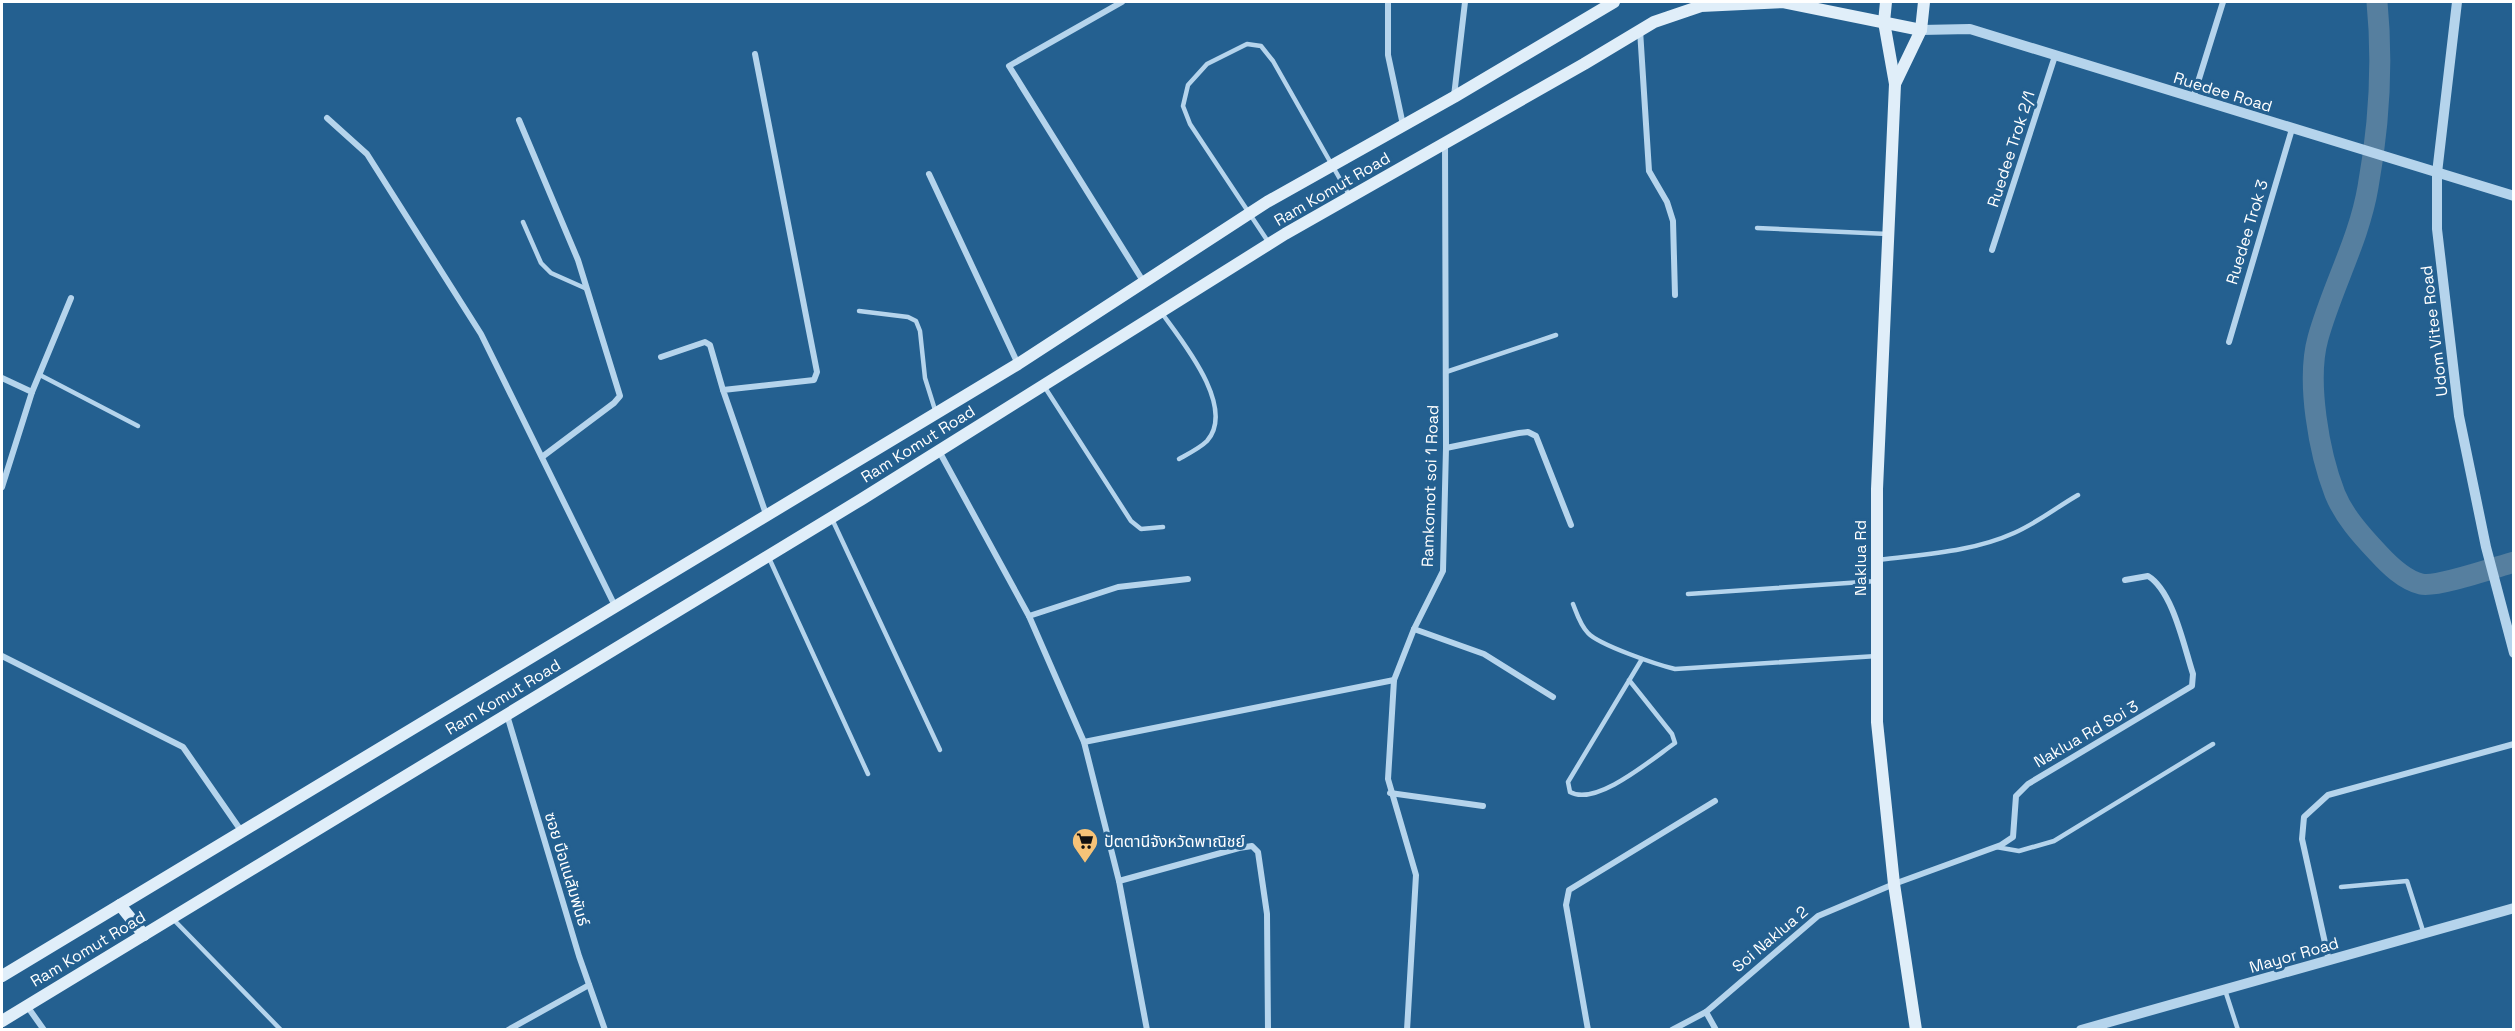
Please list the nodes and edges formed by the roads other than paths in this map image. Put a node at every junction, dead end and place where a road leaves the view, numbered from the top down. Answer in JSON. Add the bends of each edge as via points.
{"nodes":[{"id":1,"x":1122,"y":2,"type":"edge"},
{"id":2,"x":1388,"y":2,"type":"edge"},
{"id":3,"x":1465,"y":2,"type":"edge"},
{"id":4,"x":1614,"y":2,"type":"edge"},
{"id":5,"x":1886,"y":2,"type":"edge"},
{"id":6,"x":1924,"y":2,"type":"edge"},
{"id":7,"x":2223,"y":2,"type":"edge"},
{"id":8,"x":2457,"y":2,"type":"edge"},
{"id":9,"x":1884,"y":22,"type":"junction"},
{"id":10,"x":1640,"y":30,"type":"junction"},
{"id":11,"x":1922,"y":30,"type":"junction"},
{"id":12,"x":755,"y":54,"type":"dead end"},
{"id":13,"x":2055,"y":56,"type":"junction"},
{"id":14,"x":1895,"y":84,"type":"junction"},
{"id":15,"x":1454,"y":97,"type":"junction"},
{"id":16,"x":2192,"y":98,"type":"junction"},
{"id":17,"x":327,"y":118,"type":"dead end"},
{"id":18,"x":519,"y":120,"type":"dead end"},
{"id":19,"x":1403,"y":126,"type":"junction"},
{"id":20,"x":2292,"y":129,"type":"junction"},
{"id":21,"x":1445,"y":144,"type":"junction"},
{"id":22,"x":1332,"y":166,"type":"junction"},
{"id":23,"x":2437,"y":173,"type":"junction"},
{"id":24,"x":929,"y":174,"type":"dead end"},
{"id":25,"x":2514,"y":196,"type":"edge"},
{"id":26,"x":1351,"y":197,"type":"junction"},
{"id":27,"x":1250,"y":213,"type":"junction"},
{"id":28,"x":524,"y":222,"type":"dead end"},
{"id":29,"x":1758,"y":228,"type":"dead end"},
{"id":30,"x":1888,"y":234,"type":"junction"},
{"id":31,"x":1270,"y":244,"type":"junction"},
{"id":32,"x":1992,"y":250,"type":"dead end"},
{"id":33,"x":1143,"y":281,"type":"junction"},
{"id":34,"x":587,"y":289,"type":"junction"},
{"id":35,"x":1675,"y":295,"type":"dead end"},
{"id":36,"x":71,"y":298,"type":"dead end"},
{"id":37,"x":859,"y":311,"type":"dead end"},
{"id":38,"x":1161,"y":312,"type":"junction"},
{"id":39,"x":1556,"y":335,"type":"dead end"},
{"id":40,"x":2229,"y":342,"type":"dead end"},
{"id":41,"x":661,"y":357,"type":"dead end"},
{"id":42,"x":1018,"y":364,"type":"junction"},
{"id":43,"x":1446,"y":372,"type":"junction"},
{"id":44,"x":40,"y":375,"type":"junction"},
{"id":45,"x":2,"y":378,"type":"edge"},
{"id":46,"x":1043,"y":386,"type":"junction"},
{"id":47,"x":723,"y":390,"type":"junction"},
{"id":48,"x":32,"y":392,"type":"junction"},
{"id":49,"x":936,"y":413,"type":"junction"},
{"id":50,"x":138,"y":426,"type":"dead end"},
{"id":51,"x":1446,"y":448,"type":"junction"},
{"id":52,"x":939,"y":451,"type":"junction"},
{"id":53,"x":542,"y":457,"type":"junction"},
{"id":54,"x":1179,"y":459,"type":"dead end"},
{"id":55,"x":2,"y":487,"type":"edge"},
{"id":56,"x":2078,"y":495,"type":"dead end"},
{"id":57,"x":767,"y":517,"type":"junction"},
{"id":58,"x":831,"y":518,"type":"junction"},
{"id":59,"x":1571,"y":525,"type":"dead end"},
{"id":60,"x":1162,"y":527,"type":"dead end"},
{"id":61,"x":768,"y":556,"type":"junction"},
{"id":62,"x":1877,"y":560,"type":"junction"},
{"id":63,"x":1188,"y":579,"type":"dead end"},
{"id":64,"x":2125,"y":580,"type":"dead end"},
{"id":65,"x":1877,"y":581,"type":"junction"},
{"id":66,"x":1688,"y":594,"type":"dead end"},
{"id":67,"x":1573,"y":604,"type":"dead end"},
{"id":68,"x":616,"y":608,"type":"junction"},
{"id":69,"x":1029,"y":616,"type":"junction"},
{"id":70,"x":1414,"y":629,"type":"junction"},
{"id":71,"x":2514,"y":653,"type":"edge"},
{"id":72,"x":2,"y":656,"type":"edge"},
{"id":73,"x":1877,"y":656,"type":"junction"},
{"id":74,"x":1642,"y":659,"type":"junction"},
{"id":75,"x":1394,"y":680,"type":"junction"},
{"id":76,"x":1629,"y":680,"type":"junction"},
{"id":77,"x":1553,"y":698,"type":"dead end"},
{"id":78,"x":507,"y":715,"type":"junction"},
{"id":79,"x":1084,"y":742,"type":"junction"},
{"id":80,"x":2212,"y":744,"type":"dead end"},
{"id":81,"x":2514,"y":744,"type":"edge"},
{"id":82,"x":940,"y":750,"type":"dead end"},
{"id":83,"x":868,"y":774,"type":"dead end"},
{"id":84,"x":1390,"y":793,"type":"junction"},
{"id":85,"x":1715,"y":801,"type":"dead end"},
{"id":86,"x":1483,"y":806,"type":"dead end"},
{"id":87,"x":242,"y":832,"type":"junction"},
{"id":88,"x":1996,"y":847,"type":"junction"},
{"id":89,"x":1119,"y":881,"type":"junction"},
{"id":90,"x":1894,"y":884,"type":"junction"},
{"id":91,"x":2341,"y":887,"type":"dead end"},
{"id":92,"x":120,"y":905,"type":"junction"},
{"id":93,"x":2514,"y":908,"type":"edge"},
{"id":94,"x":172,"y":918,"type":"junction"},
{"id":95,"x":2424,"y":934,"type":"junction"},
{"id":96,"x":144,"y":935,"type":"junction"},
{"id":97,"x":2329,"y":961,"type":"junction"},
{"id":98,"x":2,"y":976,"type":"edge"},
{"id":99,"x":589,"y":985,"type":"junction"},
{"id":100,"x":2225,"y":990,"type":"junction"},
{"id":101,"x":27,"y":1006,"type":"junction"},
{"id":102,"x":1706,"y":1012,"type":"junction"},
{"id":103,"x":2,"y":1021,"type":"edge"},
{"id":104,"x":44,"y":1029,"type":"edge"},
{"id":105,"x":281,"y":1029,"type":"edge"},
{"id":106,"x":508,"y":1029,"type":"edge"},
{"id":107,"x":604,"y":1029,"type":"edge"},
{"id":108,"x":1147,"y":1029,"type":"edge"},
{"id":109,"x":1268,"y":1029,"type":"edge"},
{"id":110,"x":1407,"y":1029,"type":"edge"},
{"id":111,"x":1588,"y":1029,"type":"edge"},
{"id":112,"x":1672,"y":1029,"type":"edge"},
{"id":113,"x":1716,"y":1029,"type":"edge"},
{"id":114,"x":1916,"y":1029,"type":"edge"},
{"id":115,"x":2081,"y":1029,"type":"edge"},
{"id":116,"x":2238,"y":1029,"type":"edge"}],
"edges":[{"from":1,"to":33,"type":"street","via":[[1009,66]]},
{"from":2,"to":19,"type":"street","via":[[1388,55]]},
{"from":3,"to":15,"type":"street"},
{"from":4,"to":15,"type":"main road","name":"Ram Komut Road"},
{"from":5,"to":9,"type":"main road","name":"Naklua Rd"},
{"from":6,"to":11,"type":"main road"},
{"from":7,"to":16,"type":"street"},
{"from":8,"to":23,"type":"street","name":"Udom Vitee Road"},
{"from":9,"to":10,"type":"main road","name":"Ram Komut Road","via":[[1783,2],[1701,6]]},
{"from":9,"to":11,"type":"main road","name":"Ram Komut Road"},
{"from":9,"to":14,"type":"main road","name":"Naklua Rd"},
{"from":10,"to":21,"type":"main road","name":"Ram Komut Road"},
{"from":10,"to":35,"type":"street","via":[[1649,171],[1673,221]]},
{"from":11,"to":13,"type":"street","name":"Ruedee Road","via":[[1970,29]]},
{"from":11,"to":14,"type":"main road","name":"Naklua Rd"},
{"from":12,"to":47,"type":"street","via":[[817,372],[814,380]]},
{"from":13,"to":16,"type":"street","name":"Ruedee Road"},
{"from":13,"to":32,"type":"street","name":"Ruedee Trok 2/1"},
{"from":14,"to":30,"type":"main road","name":"Naklua Rd"},
{"from":15,"to":19,"type":"main road","name":"Ram Komut Road"},
{"from":16,"to":20,"type":"street","name":"Ruedee Road"},
{"from":17,"to":53,"type":"street","via":[[367,154],[482,334]]},
{"from":18,"to":34,"type":"street"},
{"from":19,"to":22,"type":"main road","name":"Ram Komut Road"},
{"from":20,"to":23,"type":"street","name":"Ruedee Road"},
{"from":20,"to":40,"type":"street","name":"Ruedee Trok 3"},
{"from":21,"to":26,"type":"main road","name":"Ram Komut Road"},
{"from":21,"to":43,"type":"street","name":"Ramkomot soi 1 Road"},
{"from":22,"to":26,"type":"lane"},
{"from":22,"to":27,"type":"main road","name":"Ram Komut Road"},
{"from":22,"to":27,"type":"lane","via":[[1261,46],[1247,44],[1207,64],[1188,85],[1183,106],[1190,124]]},
{"from":23,"to":25,"type":"street","name":"Ruedee Road"},
{"from":23,"to":71,"type":"street","name":"Udom Vitee Road","via":[[2437,229],[2458,416],[2486,548]]},
{"from":24,"to":42,"type":"street"},
{"from":26,"to":31,"type":"main road","name":"Ram Komut Road"},
{"from":27,"to":31,"type":"lane"},
{"from":27,"to":33,"type":"main road","name":"Ram Komut Road"},
{"from":28,"to":34,"type":"lane","via":[[541,263],[551,273]]},
{"from":29,"to":30,"type":"lane"},
{"from":30,"to":62,"type":"main road","name":"Naklua Rd"},
{"from":31,"to":38,"type":"main road","name":"Ram Komut Road"},
{"from":33,"to":42,"type":"main road","name":"Ram Komut Road"},
{"from":34,"to":53,"type":"street","via":[[620,396]]},
{"from":36,"to":44,"type":"street"},
{"from":37,"to":49,"type":"lane","via":[[916,321],[925,378]]},
{"from":38,"to":46,"type":"main road","name":"Ram Komut Road"},
{"from":38,"to":54,"type":"lane","via":[[1196,363],[1214,407],[1215,425],[1207,441]]},
{"from":39,"to":43,"type":"lane"},
{"from":41,"to":47,"type":"street","via":[[705,342],[710,345]]},
{"from":42,"to":49,"type":"main road","name":"Ram Komut Road"},
{"from":43,"to":51,"type":"street","name":"Ramkomot soi 1 Road"},
{"from":44,"to":48,"type":"street"},
{"from":44,"to":50,"type":"lane"},
{"from":45,"to":48,"type":"street"},
{"from":46,"to":52,"type":"main road","name":"Ram Komut Road"},
{"from":46,"to":60,"type":"lane","via":[[1131,521],[1141,529]]},
{"from":47,"to":57,"type":"street"},
{"from":48,"to":55,"type":"street"},
{"from":49,"to":57,"type":"main road","name":"Ram Komut Road"},
{"from":51,"to":59,"type":"street","via":[[1519,433],[1536,436]]},
{"from":51,"to":70,"type":"street","name":"Ramkomot soi 1 Road","via":[[1443,571]]},
{"from":52,"to":58,"type":"main road","name":"Ram Komut Road"},
{"from":52,"to":69,"type":"street"},
{"from":53,"to":68,"type":"street"},
{"from":56,"to":62,"type":"lane","via":[[2016,532],[1988,543]]},
{"from":57,"to":68,"type":"main road","name":"Ram Komut Road"},
{"from":58,"to":61,"type":"main road","name":"Ram Komut Road"},
{"from":58,"to":82,"type":"lane"},
{"from":61,"to":78,"type":"main road","name":"Ram Komut Road"},
{"from":61,"to":83,"type":"lane"},
{"from":62,"to":65,"type":"main road","name":"Naklua Rd"},
{"from":63,"to":69,"type":"street","via":[[1118,586]]},
{"from":64,"to":88,"type":"street","name":"Naklua Rd Soi 3","via":[[2148,576],[2156,580],[2166,595],[2193,674],[2192,686],[2028,784],[2016,796],[2013,837]]},
{"from":65,"to":66,"type":"lane"},
{"from":65,"to":73,"type":"main road","name":"Naklua Rd"},
{"from":67,"to":74,"type":"lane","via":[[1590,636]]},
{"from":68,"to":87,"type":"main road","name":"Ram Komut Road"},
{"from":69,"to":79,"type":"street"},
{"from":70,"to":75,"type":"street","name":"Ramkomot soi 1 Road"},
{"from":70,"to":77,"type":"street","via":[[1484,654]]},
{"from":72,"to":87,"type":"street","via":[[183,747]]},
{"from":73,"to":74,"type":"lane","via":[[1675,669]]},
{"from":73,"to":90,"type":"main road","name":"Naklua Rd","via":[[1876,722]]},
{"from":74,"to":76,"type":"lane"},
{"from":75,"to":79,"type":"street"},
{"from":75,"to":84,"type":"street","name":"Ramkomot soi 1 Road"},
{"from":76,"to":76,"type":"lane","via":[[1568,782],[1570,792],[1577,796],[1600,794],[1675,744],[1672,734]]},
{"from":78,"to":94,"type":"main road","name":"Ram Komut Road"},
{"from":78,"to":99,"type":"street","name":"ซอย บือแนสัมพันธ์"},
{"from":79,"to":89,"type":"street"},
{"from":80,"to":88,"type":"lane","via":[[2054,842],[2019,851]]},
{"from":81,"to":97,"type":"street","via":[[2328,795],[2304,817],[2302,839]]},
{"from":84,"to":86,"type":"street"},
{"from":84,"to":110,"type":"street","name":"Ramkomot soi 1 Road","via":[[1416,876]]},
{"from":85,"to":111,"type":"street","via":[[1569,890],[1566,905]]},
{"from":87,"to":92,"type":"main road","name":"Ram Komut Road"},
{"from":88,"to":90,"type":"street","name":"Naklua Rd Soi 3"},
{"from":89,"to":108,"type":"street"},
{"from":89,"to":109,"type":"street","via":[[1252,846],[1258,852],[1267,914]]},
{"from":90,"to":102,"type":"street","name":"Soi Naklua 2","via":[[1818,916]]},
{"from":90,"to":114,"type":"main road","name":"Naklua Rd"},
{"from":91,"to":95,"type":"lane","via":[[2406,881]]},
{"from":92,"to":96,"type":"main road"},
{"from":92,"to":98,"type":"main road","name":"Ram Komut Road"},
{"from":93,"to":95,"type":"street","name":"Mayor Road"},
{"from":94,"to":96,"type":"main road","name":"Ram Komut Road"},
{"from":94,"to":105,"type":"lane"},
{"from":95,"to":97,"type":"street","name":"Mayor Road"},
{"from":96,"to":101,"type":"main road","name":"Ram Komut Road"},
{"from":97,"to":100,"type":"street","name":"Mayor Road"},
{"from":99,"to":106,"type":"street"},
{"from":99,"to":107,"type":"street","name":"ซอย บือแนสัมพันธ์"},
{"from":100,"to":115,"type":"street","name":"Mayor Road"},
{"from":100,"to":116,"type":"lane"},
{"from":101,"to":103,"type":"main road","name":"Ram Komut Road"},
{"from":101,"to":104,"type":"street"},
{"from":102,"to":112,"type":"street","name":"Soi Naklua 2"},
{"from":102,"to":113,"type":"street"}]}
